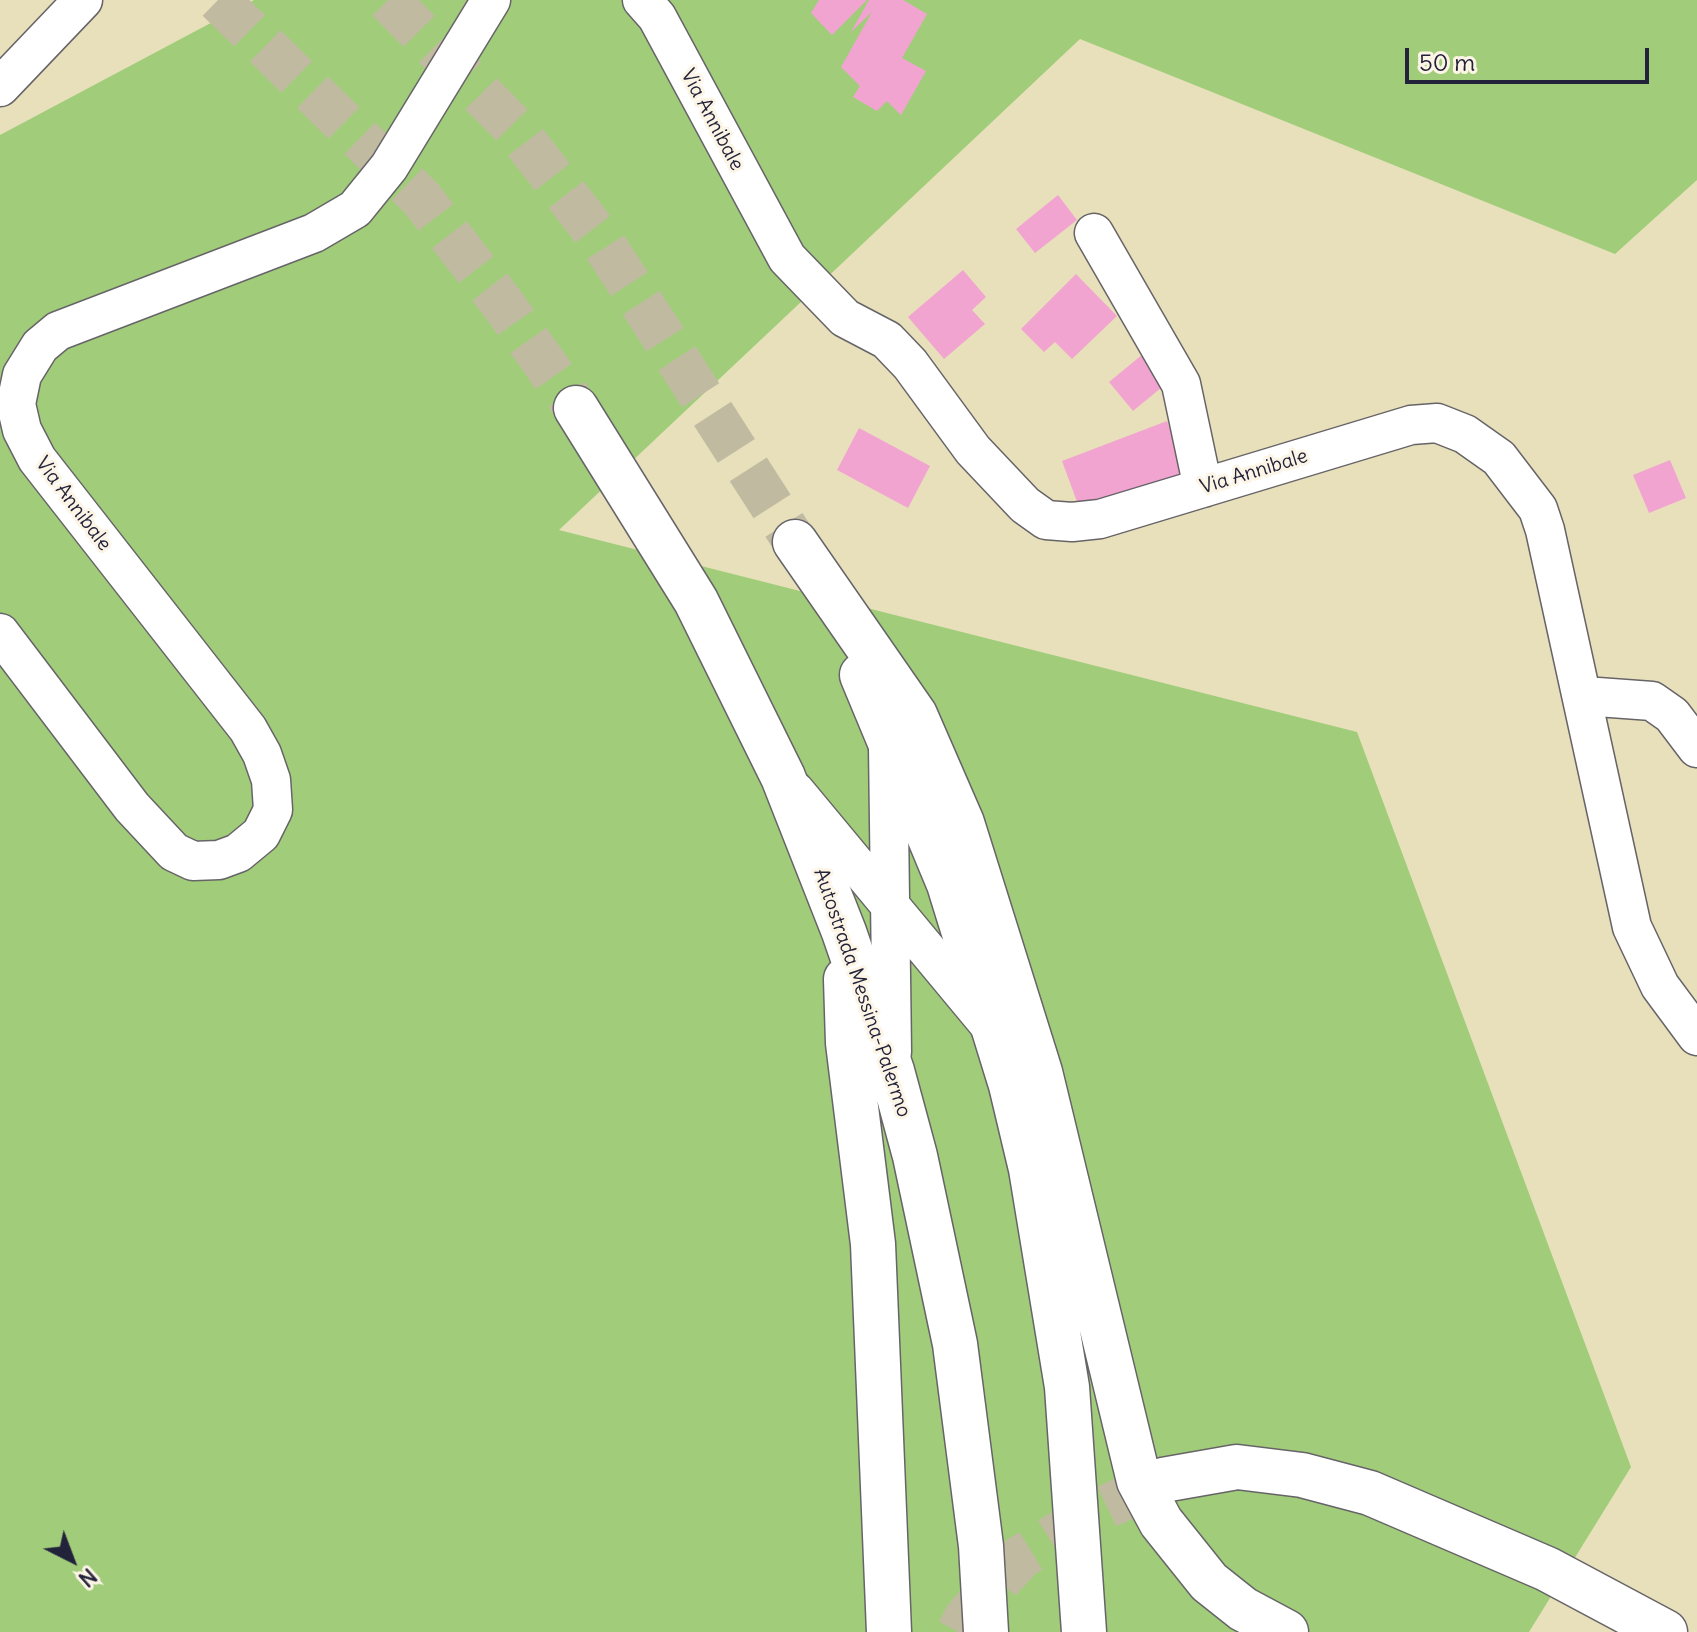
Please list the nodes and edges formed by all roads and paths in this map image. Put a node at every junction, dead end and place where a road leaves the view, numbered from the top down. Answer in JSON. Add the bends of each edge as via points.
{"nodes":[{"id":1,"x":83,"y":0,"type":"edge"},
{"id":2,"x":491,"y":0,"type":"edge"},
{"id":3,"x":642,"y":0,"type":"edge"},
{"id":4,"x":0,"y":87,"type":"edge"},
{"id":5,"x":1094,"y":233,"type":"dead end"},
{"id":6,"x":576,"y":408,"type":"tunnel mouth"},
{"id":7,"x":1203,"y":488,"type":"junction"},
{"id":8,"x":0,"y":633,"type":"edge"},
{"id":9,"x":1584,"y":696,"type":"junction"},
{"id":10,"x":888,"y":731,"type":"junction"},
{"id":11,"x":1697,"y":748,"type":"edge"},
{"id":12,"x":783,"y":777,"type":"junction"},
{"id":13,"x":890,"y":905,"type":"junction"},
{"id":14,"x":844,"y":932,"type":"junction"},
{"id":15,"x":995,"y":1033,"type":"junction"},
{"id":16,"x":1697,"y":1036,"type":"edge"},
{"id":17,"x":892,"y":1071,"type":"junction"},
{"id":18,"x":1163,"y":1480,"type":"tunnel mouth"},
{"id":19,"x":889,"y":1632,"type":"edge"},
{"id":20,"x":986,"y":1632,"type":"edge"},
{"id":21,"x":1084,"y":1632,"type":"edge"},
{"id":22,"x":1286,"y":1632,"type":"edge"},
{"id":23,"x":1665,"y":1632,"type":"edge"}],
"edges":[{"from":1,"to":4,"type":"street"},
{"from":2,"to":8,"type":"street","name":"Via Annibale","via":[[389,167],[355,209],[314,233],[58,331],[40,346],[22,375],[16,404],[37,459],[248,729],[262,754],[273,810],[261,834],[238,853],[219,860],[193,861],[174,852],[132,807]]},
{"from":3,"to":7,"type":"street","name":"Via Annibale","via":[[657,17],[787,258],[845,318],[887,340],[973,450],[1025,505],[1046,520],[1072,522],[1100,519]]},
{"from":5,"to":7,"type":"street","via":[[1181,384]]},
{"from":6,"to":12,"type":"highway","name":"Autostrada Messina-Palermo","via":[[696,601]]},
{"from":7,"to":9,"type":"street","name":"Via Annibale","via":[[1411,425],[1437,423],[1465,434],[1499,458],[1538,509]]},
{"from":9,"to":11,"type":"street","via":[[1652,701],[1672,715]]},
{"from":9,"to":16,"type":"street","name":"Via Annibale","via":[[1632,927],[1660,986]]},
{"from":10,"to":13,"type":"street"},
{"from":10,"to":15,"type":"highway","via":[[949,884]]},
{"from":10,"to":22,"type":"highway","via":[[795,542],[915,715],[962,823],[1040,1072],[1139,1481],[1161,1522],[1209,1582],[1243,1609]]},
{"from":12,"to":13,"type":"street"},
{"from":12,"to":14,"type":"highway","name":"Autostrada Messina-Palermo"},
{"from":13,"to":15,"type":"street"},
{"from":13,"to":17,"type":"street"},
{"from":14,"to":17,"type":"highway","name":"Autostrada Messina-Palermo"},
{"from":14,"to":19,"type":"highway","via":[[848,1043],[873,1244]]},
{"from":15,"to":21,"type":"highway","via":[[1049,1263],[1076,1477]]},
{"from":17,"to":20,"type":"highway","name":"Autostrada Messina-Palermo","via":[[955,1344],[981,1546]]},
{"from":18,"to":23,"type":"highway","via":[[1237,1467],[1302,1475],[1370,1493],[1547,1569]]}]}
